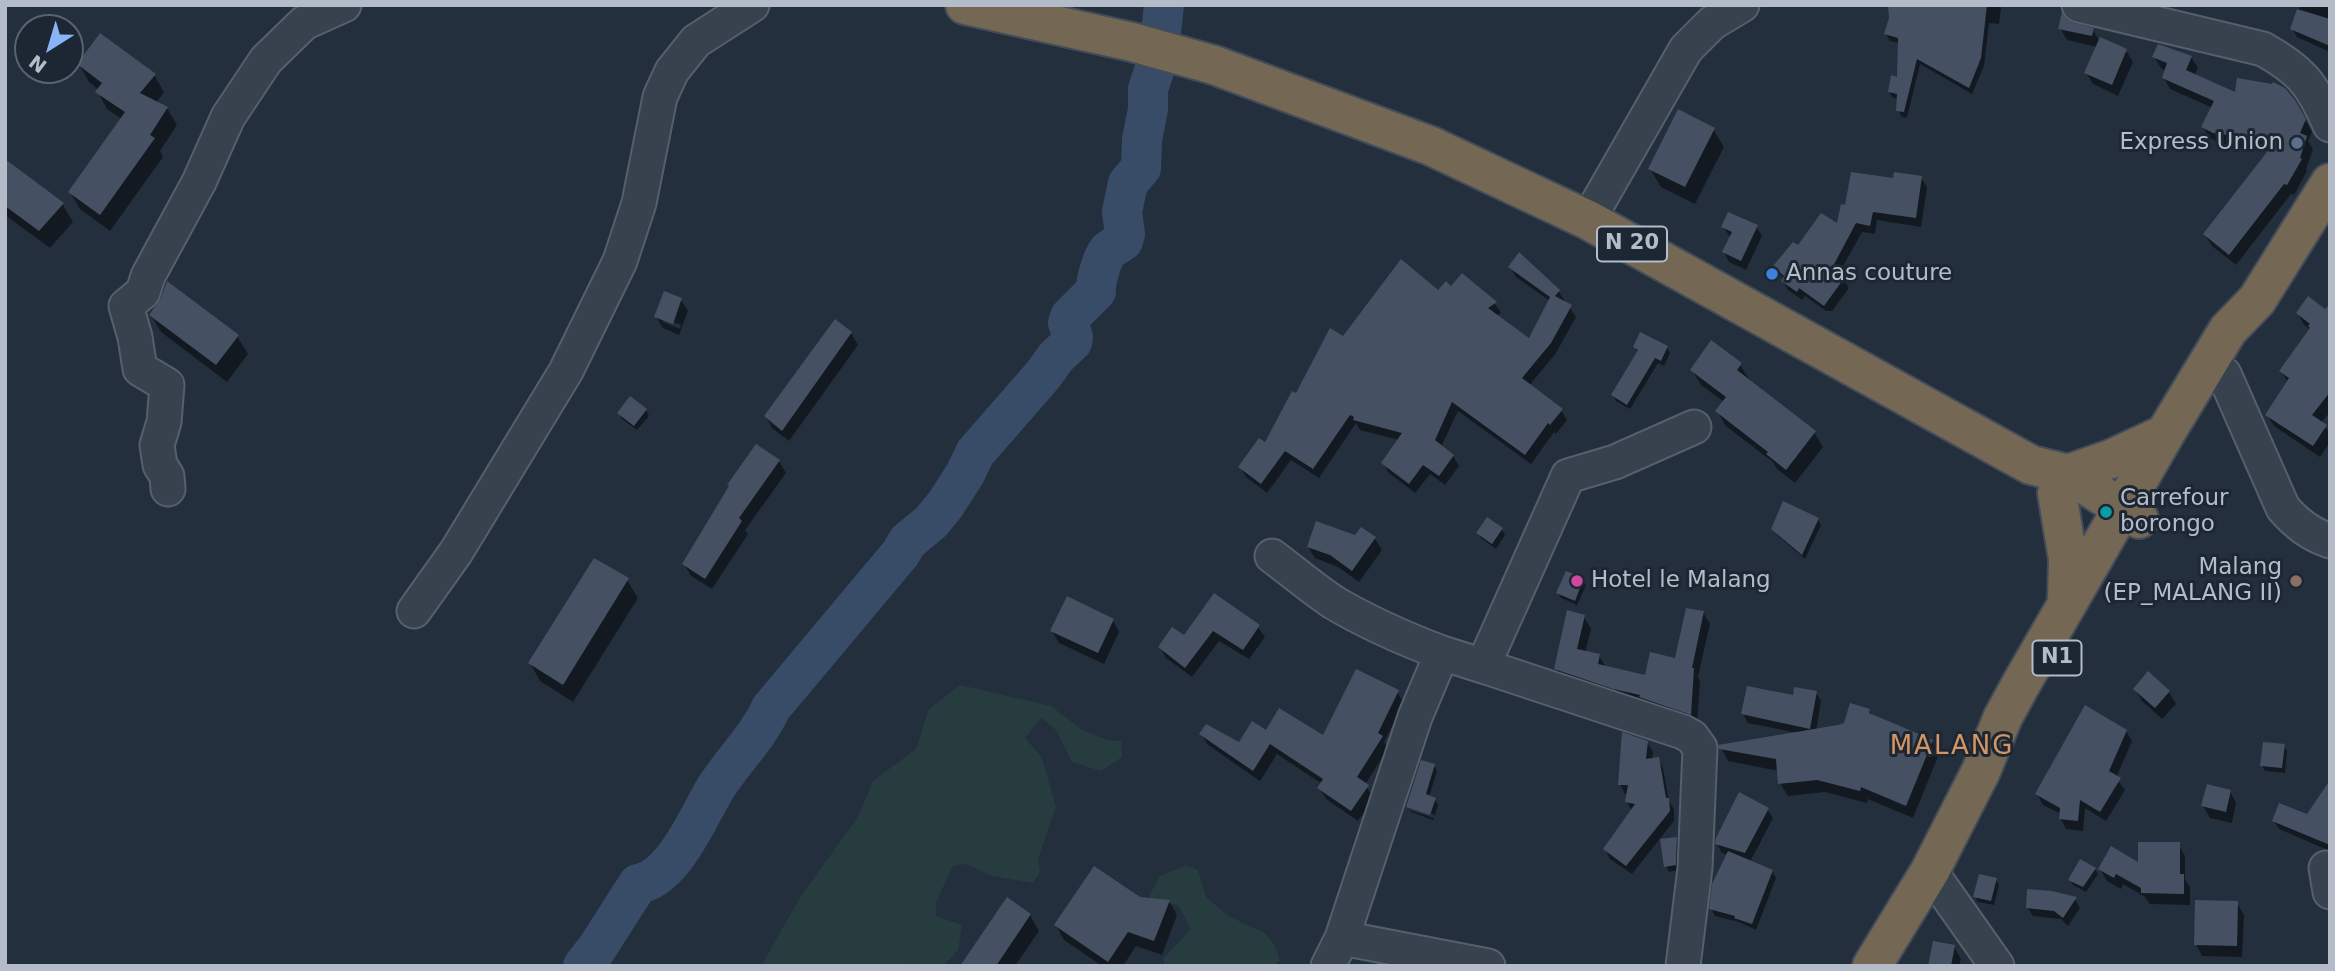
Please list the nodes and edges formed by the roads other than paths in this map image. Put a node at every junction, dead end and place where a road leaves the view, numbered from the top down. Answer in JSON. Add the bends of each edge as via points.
{"nodes":[{"id":1,"x":344,"y":5,"type":"edge"},
{"id":2,"x":751,"y":5,"type":"edge"},
{"id":3,"x":965,"y":5,"type":"edge"},
{"id":4,"x":1742,"y":5,"type":"edge"},
{"id":5,"x":2079,"y":5,"type":"edge"},
{"id":6,"x":2164,"y":15,"type":"edge"},
{"id":7,"x":2330,"y":125,"type":"edge"},
{"id":8,"x":2330,"y":183,"type":"edge"},
{"id":9,"x":1588,"y":219,"type":"junction"},
{"id":10,"x":2257,"y":300,"type":"junction"},
{"id":11,"x":2224,"y":374,"type":"junction"},
{"id":12,"x":1694,"y":427,"type":"dead end"},
{"id":13,"x":2165,"y":434,"type":"junction"},
{"id":14,"x":2062,"y":484,"type":"junction"},
{"id":15,"x":169,"y":489,"type":"dead end"},
{"id":16,"x":2123,"y":525,"type":"junction"},
{"id":17,"x":2330,"y":541,"type":"edge"},
{"id":18,"x":1272,"y":556,"type":"dead end"},
{"id":19,"x":2067,"y":601,"type":"junction"},
{"id":20,"x":415,"y":611,"type":"dead end"},
{"id":21,"x":1443,"y":653,"type":"junction"},
{"id":22,"x":1483,"y":666,"type":"junction"},
{"id":23,"x":1981,"y":771,"type":"junction"},
{"id":24,"x":1930,"y":871,"type":"junction"},
{"id":25,"x":1335,"y":952,"type":"edge"},
{"id":26,"x":1984,"y":958,"type":"edge"},
{"id":27,"x":1489,"y":966,"type":"edge"},
{"id":28,"x":1683,"y":966,"type":"edge"},
{"id":29,"x":1872,"y":966,"type":"edge"}],
"edges":[{"from":1,"to":15,"type":"street","via":[[304,23],[266,60],[228,117],[143,292],[126,306],[140,369],[167,385],[157,445]]},
{"from":2,"to":20,"type":"street","via":[[696,41],[672,71],[660,97],[639,203],[620,261],[566,371]]},
{"from":3,"to":9,"type":"highway","number":"N 20","via":[[1214,65],[1431,146]]},
{"from":4,"to":9,"type":"street","via":[[1712,23],[1686,49]]},
{"from":5,"to":6,"type":"street"},
{"from":6,"to":7,"type":"street","via":[[2263,49],[2288,63],[2310,85]]},
{"from":8,"to":10,"type":"highway","number":"N1"},
{"from":9,"to":14,"type":"highway","number":"N 20"},
{"from":10,"to":11,"type":"highway","number":"N1","via":[[2246,337]]},
{"from":10,"to":13,"type":"highway","number":"N1","via":[[2228,330]]},
{"from":11,"to":16,"type":"highway","number":"N1"},
{"from":11,"to":17,"type":"street","via":[[2283,508],[2297,524]]},
{"from":12,"to":22,"type":"street","via":[[1615,462],[1568,476]]},
{"from":13,"to":14,"type":"highway"},
{"from":13,"to":16,"type":"highway","number":"N1"},
{"from":14,"to":16,"type":"highway","number":"N 20"},
{"from":14,"to":19,"type":"highway"},
{"from":16,"to":19,"type":"highway","number":"N1"},
{"from":16,"to":23,"type":"highway","number":"N1","via":[[2017,725]]},
{"from":18,"to":21,"type":"street","via":[[1351,612]]},
{"from":19,"to":23,"type":"highway","number":"N1","via":[[2003,717]]},
{"from":21,"to":22,"type":"street"},
{"from":21,"to":25,"type":"street","via":[[1415,717]]},
{"from":22,"to":28,"type":"street","via":[[1683,732],[1700,748],[1695,868]]},
{"from":23,"to":24,"type":"highway","number":"N1"},
{"from":24,"to":26,"type":"street"},
{"from":24,"to":29,"type":"highway","number":"N1"},
{"from":25,"to":27,"type":"street"}]}
